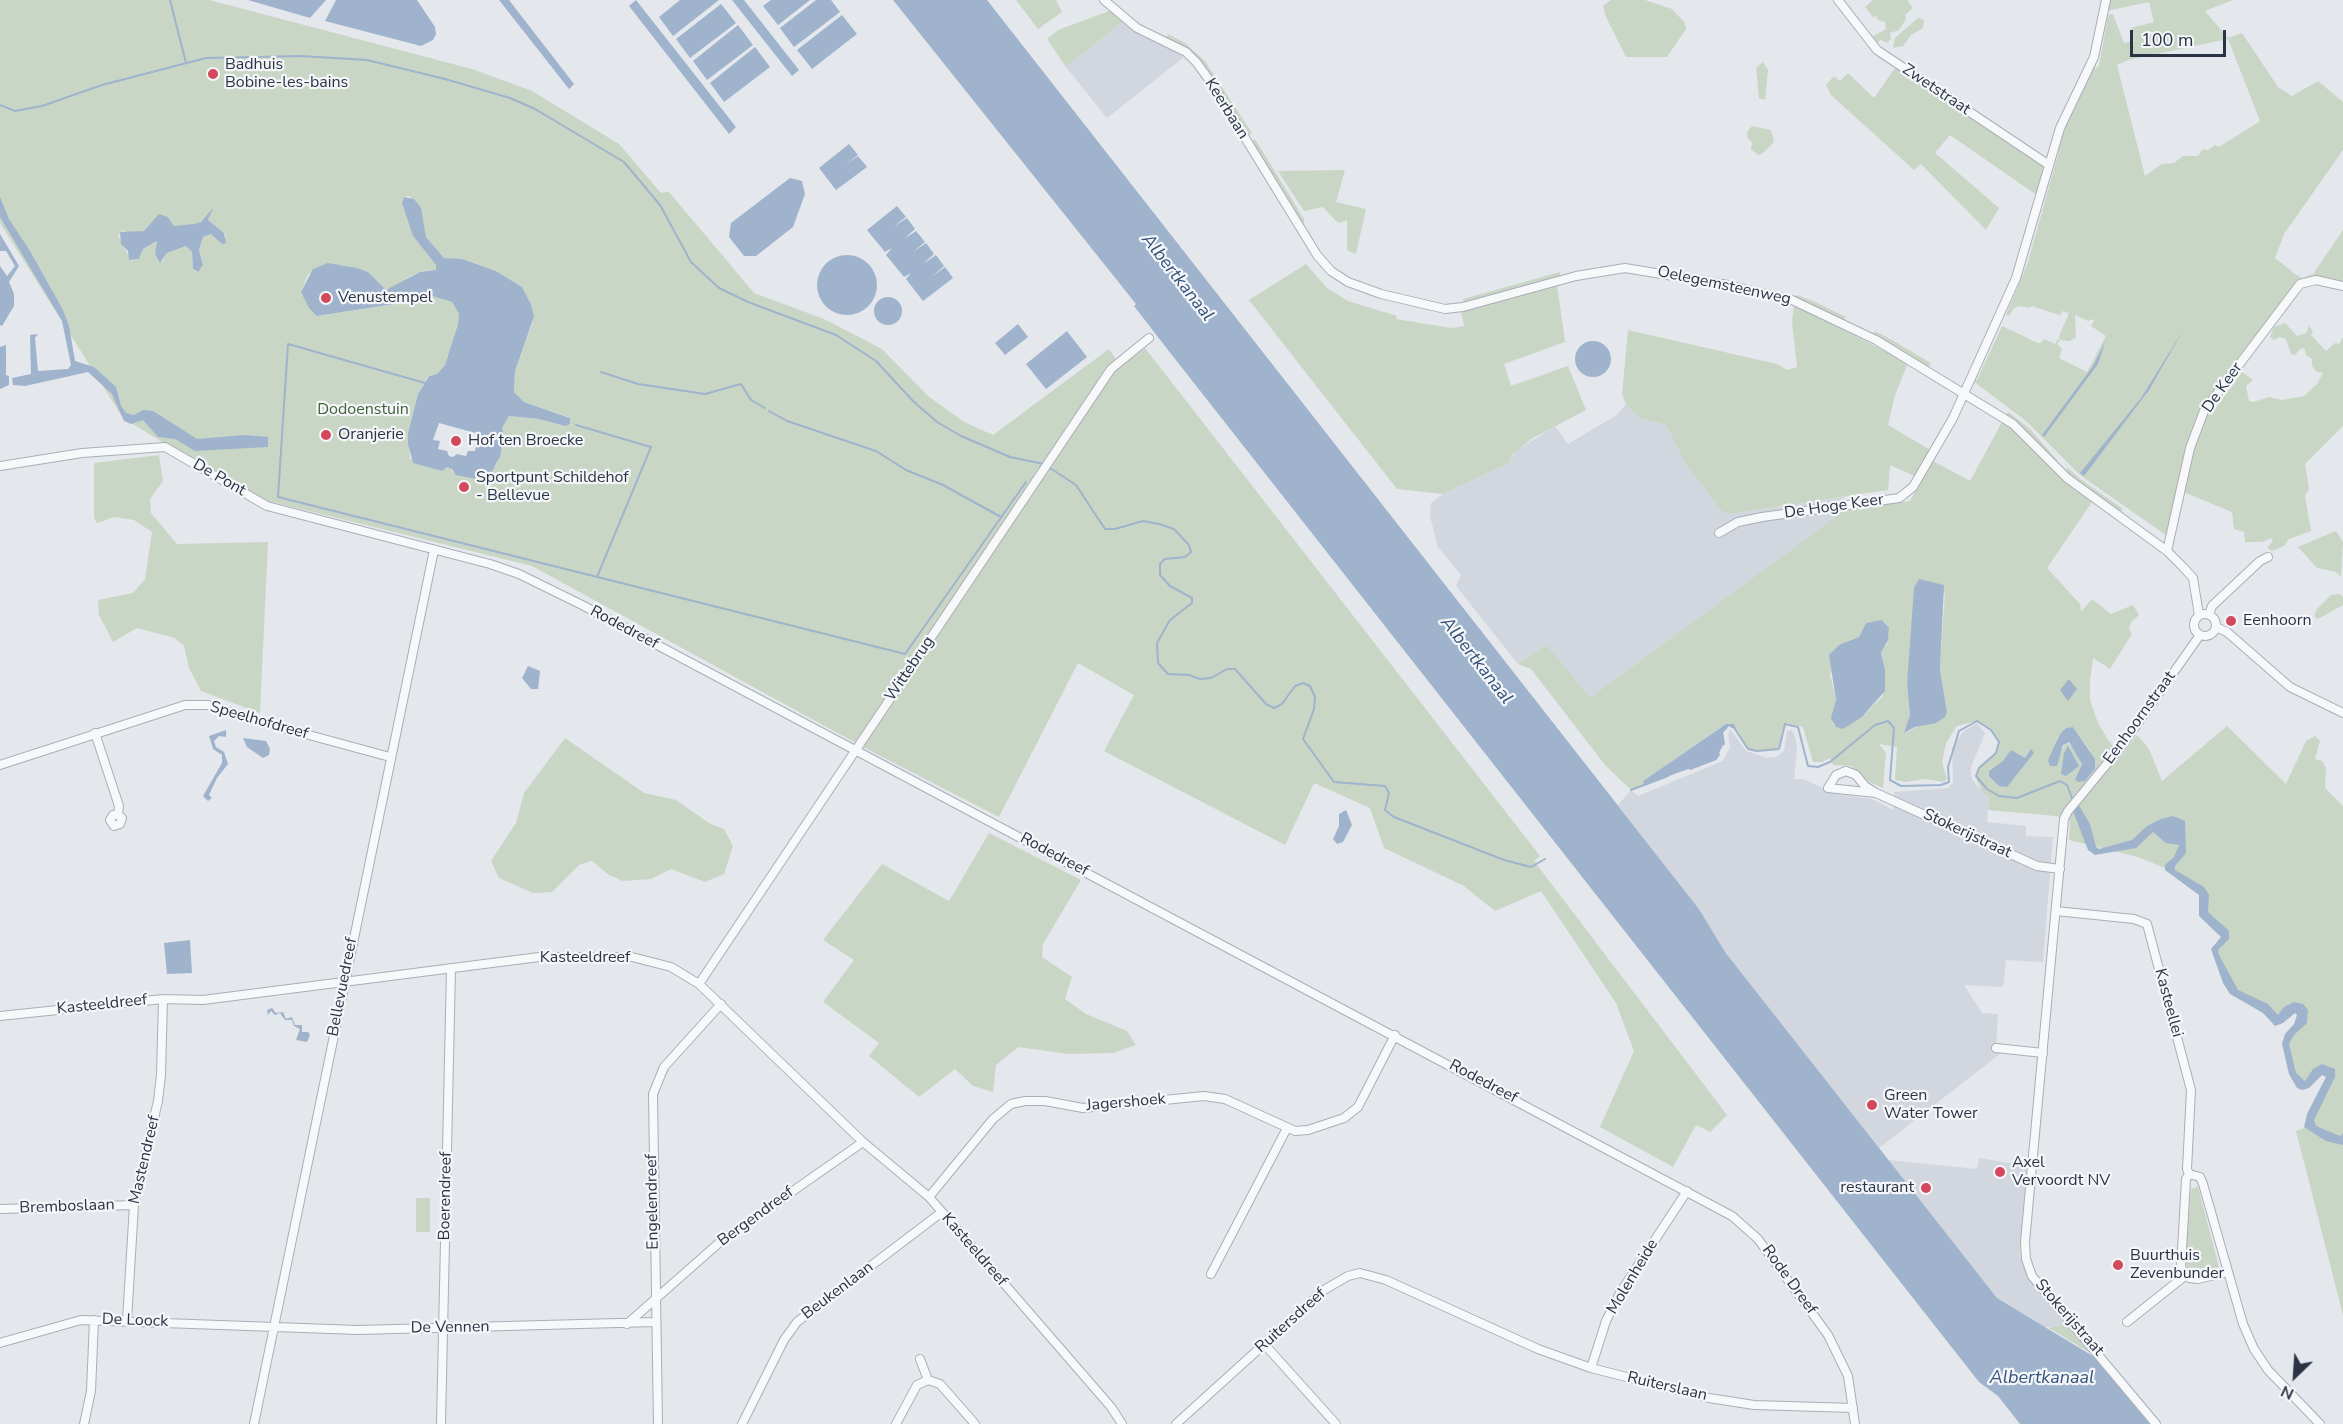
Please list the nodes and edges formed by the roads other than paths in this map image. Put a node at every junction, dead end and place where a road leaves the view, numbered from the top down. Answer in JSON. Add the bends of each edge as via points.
{"nodes":[{"id":1,"x":1104,"y":0,"type":"edge"},
{"id":2,"x":1838,"y":0,"type":"edge"},
{"id":3,"x":2106,"y":0,"type":"edge"},
{"id":4,"x":2049,"y":165,"type":"junction"},
{"id":5,"x":1314,"y":251,"type":"joint"},
{"id":6,"x":2343,"y":286,"type":"edge"},
{"id":7,"x":1149,"y":338,"type":"dead end"},
{"id":8,"x":1965,"y":393,"type":"junction"},
{"id":9,"x":0,"y":466,"type":"edge"},
{"id":10,"x":1719,"y":533,"type":"dead end"},
{"id":11,"x":434,"y":550,"type":"junction"},
{"id":12,"x":2167,"y":551,"type":"junction"},
{"id":13,"x":2268,"y":557,"type":"dead end"},
{"id":14,"x":2205,"y":614,"type":"junction"},
{"id":15,"x":2214,"y":630,"type":"junction"},
{"id":16,"x":2200,"y":635,"type":"junction"},
{"id":17,"x":2343,"y":713,"type":"edge"},
{"id":18,"x":95,"y":733,"type":"junction"},
{"id":19,"x":855,"y":750,"type":"junction"},
{"id":20,"x":390,"y":757,"type":"junction"},
{"id":21,"x":0,"y":765,"type":"edge"},
{"id":22,"x":1876,"y":793,"type":"junction"},
{"id":23,"x":2077,"y":800,"type":"joint"},
{"id":24,"x":118,"y":815,"type":"dead end"},
{"id":25,"x":2060,"y":869,"type":"junction"},
{"id":26,"x":2056,"y":911,"type":"junction"},
{"id":27,"x":451,"y":968,"type":"junction"},
{"id":28,"x":344,"y":982,"type":"junction"},
{"id":29,"x":699,"y":984,"type":"junction"},
{"id":30,"x":163,"y":999,"type":"junction"},
{"id":31,"x":721,"y":1004,"type":"junction"},
{"id":32,"x":0,"y":1016,"type":"edge"},
{"id":33,"x":1395,"y":1035,"type":"junction"},
{"id":34,"x":1996,"y":1048,"type":"dead end"},
{"id":35,"x":2043,"y":1053,"type":"junction"},
{"id":36,"x":1287,"y":1128,"type":"junction"},
{"id":37,"x":863,"y":1142,"type":"junction"},
{"id":38,"x":2189,"y":1174,"type":"junction"},
{"id":39,"x":1666,"y":1180,"type":"joint"},
{"id":40,"x":1687,"y":1191,"type":"junction"},
{"id":41,"x":929,"y":1197,"type":"junction"},
{"id":42,"x":134,"y":1205,"type":"junction"},
{"id":43,"x":0,"y":1209,"type":"edge"},
{"id":44,"x":942,"y":1212,"type":"junction"},
{"id":45,"x":2227,"y":1272,"type":"junction"},
{"id":46,"x":1211,"y":1274,"type":"dead end"},
{"id":47,"x":2186,"y":1275,"type":"junction"},
{"id":48,"x":655,"y":1300,"type":"junction"},
{"id":49,"x":94,"y":1320,"type":"junction"},
{"id":50,"x":127,"y":1320,"type":"junction"},
{"id":51,"x":656,"y":1322,"type":"junction"},
{"id":52,"x":2127,"y":1322,"type":"dead end"},
{"id":53,"x":626,"y":1324,"type":"junction"},
{"id":54,"x":274,"y":1328,"type":"junction"},
{"id":55,"x":443,"y":1328,"type":"junction"},
{"id":56,"x":1490,"y":1328,"type":"joint"},
{"id":57,"x":0,"y":1343,"type":"edge"},
{"id":58,"x":1265,"y":1345,"type":"junction"},
{"id":59,"x":920,"y":1359,"type":"dead end"},
{"id":60,"x":1591,"y":1368,"type":"junction"},
{"id":61,"x":928,"y":1380,"type":"junction"},
{"id":62,"x":1853,"y":1408,"type":"junction"},
{"id":63,"x":84,"y":1424,"type":"edge"},
{"id":64,"x":254,"y":1424,"type":"edge"},
{"id":65,"x":441,"y":1424,"type":"edge"},
{"id":66,"x":658,"y":1424,"type":"edge"},
{"id":67,"x":742,"y":1424,"type":"edge"},
{"id":68,"x":896,"y":1424,"type":"edge"},
{"id":69,"x":975,"y":1424,"type":"edge"},
{"id":70,"x":1122,"y":1424,"type":"edge"},
{"id":71,"x":1176,"y":1424,"type":"edge"},
{"id":72,"x":1336,"y":1424,"type":"edge"},
{"id":73,"x":1855,"y":1424,"type":"edge"},
{"id":74,"x":2156,"y":1424,"type":"edge"},
{"id":75,"x":2320,"y":1424,"type":"edge"}],
"edges":[{"from":1,"to":5,"type":"street","name":"Keerbaan","via":[[1137,28],[1186,52],[1197,63]]},
{"from":2,"to":4,"type":"street","name":"Zwetstraat","via":[[1877,50]]},
{"from":3,"to":4,"type":"street","via":[[2094,57],[2060,128]]},
{"from":4,"to":8,"type":"street","via":[[2016,278]]},
{"from":5,"to":8,"type":"street","name":"Oelegemsteenweg","via":[[1331,271],[1348,282],[1438,309],[1463,307],[1576,276],[1625,268],[1770,293],[1860,332]]},
{"from":6,"to":12,"type":"street","name":"De Keer","via":[[2313,280],[2300,284],[2204,411],[2190,448]]},
{"from":7,"to":19,"type":"street","name":"Wittebrug","via":[[1111,369]]},
{"from":8,"to":10,"type":"street","name":"De Hoge Keer","via":[[1917,482],[1903,497],[1738,522]]},
{"from":8,"to":12,"type":"street","name":"Oelegemsteenweg","via":[[2013,424],[2074,483]]},
{"from":9,"to":11,"type":"street","name":"De Pont","via":[[82,453],[165,447],[267,506]]},
{"from":11,"to":19,"type":"street","name":"Rodedreef","via":[[519,574]]},
{"from":11,"to":20,"type":"street","name":"Bellevuedreef"},
{"from":12,"to":14,"type":"street","name":"Oelegemsteenweg","via":[[2193,578]]},
{"from":13,"to":14,"type":"street","via":[[2259,561]]},
{"from":14,"to":15,"type":"street","via":[[2215,619]]},
{"from":14,"to":16,"type":"street","name":"Oelegemsteenweg","via":[[2194,625]]},
{"from":15,"to":16,"type":"street"},
{"from":15,"to":17,"type":"street","via":[[2239,642],[2290,687]]},
{"from":16,"to":23,"type":"street","name":"Eenhoornstraat","via":[[2121,747]]},
{"from":18,"to":20,"type":"street","name":"Speelhofdreef","via":[[185,705],[208,705]]},
{"from":18,"to":21,"type":"street","name":"Speelhofdreef"},
{"from":18,"to":24,"type":"street","via":[[119,806]]},
{"from":19,"to":29,"type":"street","name":"Wittebrug"},
{"from":19,"to":33,"type":"street","name":"Rodedreef"},
{"from":20,"to":28,"type":"street","name":"Bellevuedreef"},
{"from":22,"to":22,"type":"street","name":"Stokerijstraat","via":[[1846,771],[1836,775],[1828,788]]},
{"from":22,"to":25,"type":"street","name":"Stokerijstraat","via":[[2037,866]]},
{"from":23,"to":25,"type":"street","name":"Stokerijstraat","via":[[2064,819]]},
{"from":25,"to":26,"type":"street","name":"Stokerijstraat"},
{"from":26,"to":35,"type":"street","name":"Stokerijstraat"},
{"from":26,"to":38,"type":"street","name":"Kasteellei","via":[[2134,919],[2147,924],[2191,1090]]},
{"from":27,"to":28,"type":"street","name":"Kasteeldreef"},
{"from":27,"to":29,"type":"street","name":"Kasteeldreef","via":[[539,957],[632,957],[671,967]]},
{"from":27,"to":55,"type":"street","name":"Boerendreef"},
{"from":28,"to":30,"type":"street","name":"Kasteeldreef","via":[[203,1000]]},
{"from":28,"to":54,"type":"street","name":"Bellevuedreef"},
{"from":29,"to":31,"type":"street","name":"Kasteeldreef"},
{"from":30,"to":32,"type":"street","name":"Kasteeldreef"},
{"from":30,"to":42,"type":"street","name":"Mastendreef","via":[[158,1101]]},
{"from":31,"to":37,"type":"street","name":"Kasteeldreef"},
{"from":31,"to":48,"type":"street","name":"Engelendreef","via":[[664,1066],[653,1094]]},
{"from":33,"to":36,"type":"street","name":"Jagershoek","via":[[1352,1113],[1308,1130]]},
{"from":33,"to":39,"type":"street","name":"Rodedreef"},
{"from":34,"to":35,"type":"street"},
{"from":35,"to":74,"type":"street","name":"Stokerijstraat","via":[[2025,1242],[2027,1265],[2039,1285]]},
{"from":36,"to":41,"type":"street","name":"Jagershoek","via":[[1232,1102],[1204,1096],[1083,1108],[1025,1101],[1011,1104],[993,1119]]},
{"from":36,"to":46,"type":"street"},
{"from":37,"to":41,"type":"street","name":"Kasteeldreef"},
{"from":37,"to":48,"type":"street","name":"Bergendreef","via":[[720,1242]]},
{"from":38,"to":45,"type":"street","via":[[2200,1177],[2203,1184]]},
{"from":38,"to":47,"type":"street","name":"Kasteellei","via":[[2180,1262]]},
{"from":39,"to":40,"type":"street","name":"Rode Dreef"},
{"from":40,"to":60,"type":"street","name":"Molenheide","via":[[1620,1293]]},
{"from":40,"to":62,"type":"street","name":"Rode Dreef","via":[[1732,1216],[1758,1239],[1828,1335],[1848,1376]]},
{"from":41,"to":44,"type":"street","name":"Kasteeldreef"},
{"from":42,"to":43,"type":"street","name":"Bremboslaan"},
{"from":42,"to":50,"type":"street","name":"Mastendreef"},
{"from":44,"to":67,"type":"street","name":"Beukenlaan","via":[[797,1322]]},
{"from":44,"to":70,"type":"street","name":"Kasteeldreef","via":[[1112,1407]]},
{"from":45,"to":47,"type":"street","via":[[2203,1280]]},
{"from":45,"to":75,"type":"street","via":[[2242,1324],[2254,1349],[2268,1370]]},
{"from":47,"to":52,"type":"street"},
{"from":48,"to":51,"type":"street","name":"Engelendreef"},
{"from":48,"to":53,"type":"street"},
{"from":49,"to":50,"type":"street","name":"De Loock"},
{"from":49,"to":57,"type":"street","name":"De Loock","via":[[68,1322]]},
{"from":49,"to":63,"type":"street","via":[[91,1391]]},
{"from":50,"to":54,"type":"street","name":"De Loock"},
{"from":51,"to":53,"type":"street","name":"De Vennen"},
{"from":51,"to":66,"type":"street","name":"Engelendreef"},
{"from":53,"to":55,"type":"street","name":"De Vennen"},
{"from":54,"to":55,"type":"street","name":"De Vennen"},
{"from":54,"to":64,"type":"street","name":"Bellevuedreef"},
{"from":55,"to":65,"type":"street","name":"Boerendreef"},
{"from":56,"to":58,"type":"street","name":"Ruitersdreef","via":[[1386,1280],[1360,1274],[1348,1276],[1324,1290]]},
{"from":56,"to":60,"type":"street","name":"Ruiterslaan"},
{"from":58,"to":71,"type":"street","name":"Ruitersdreef"},
{"from":58,"to":72,"type":"street"},
{"from":59,"to":61,"type":"street"},
{"from":60,"to":62,"type":"street","name":"Ruiterslaan","via":[[1699,1396],[1754,1405]]},
{"from":61,"to":68,"type":"street","via":[[917,1385]]},
{"from":61,"to":69,"type":"street","via":[[940,1384]]},
{"from":62,"to":73,"type":"street","name":"Rode Dreef"}]}
